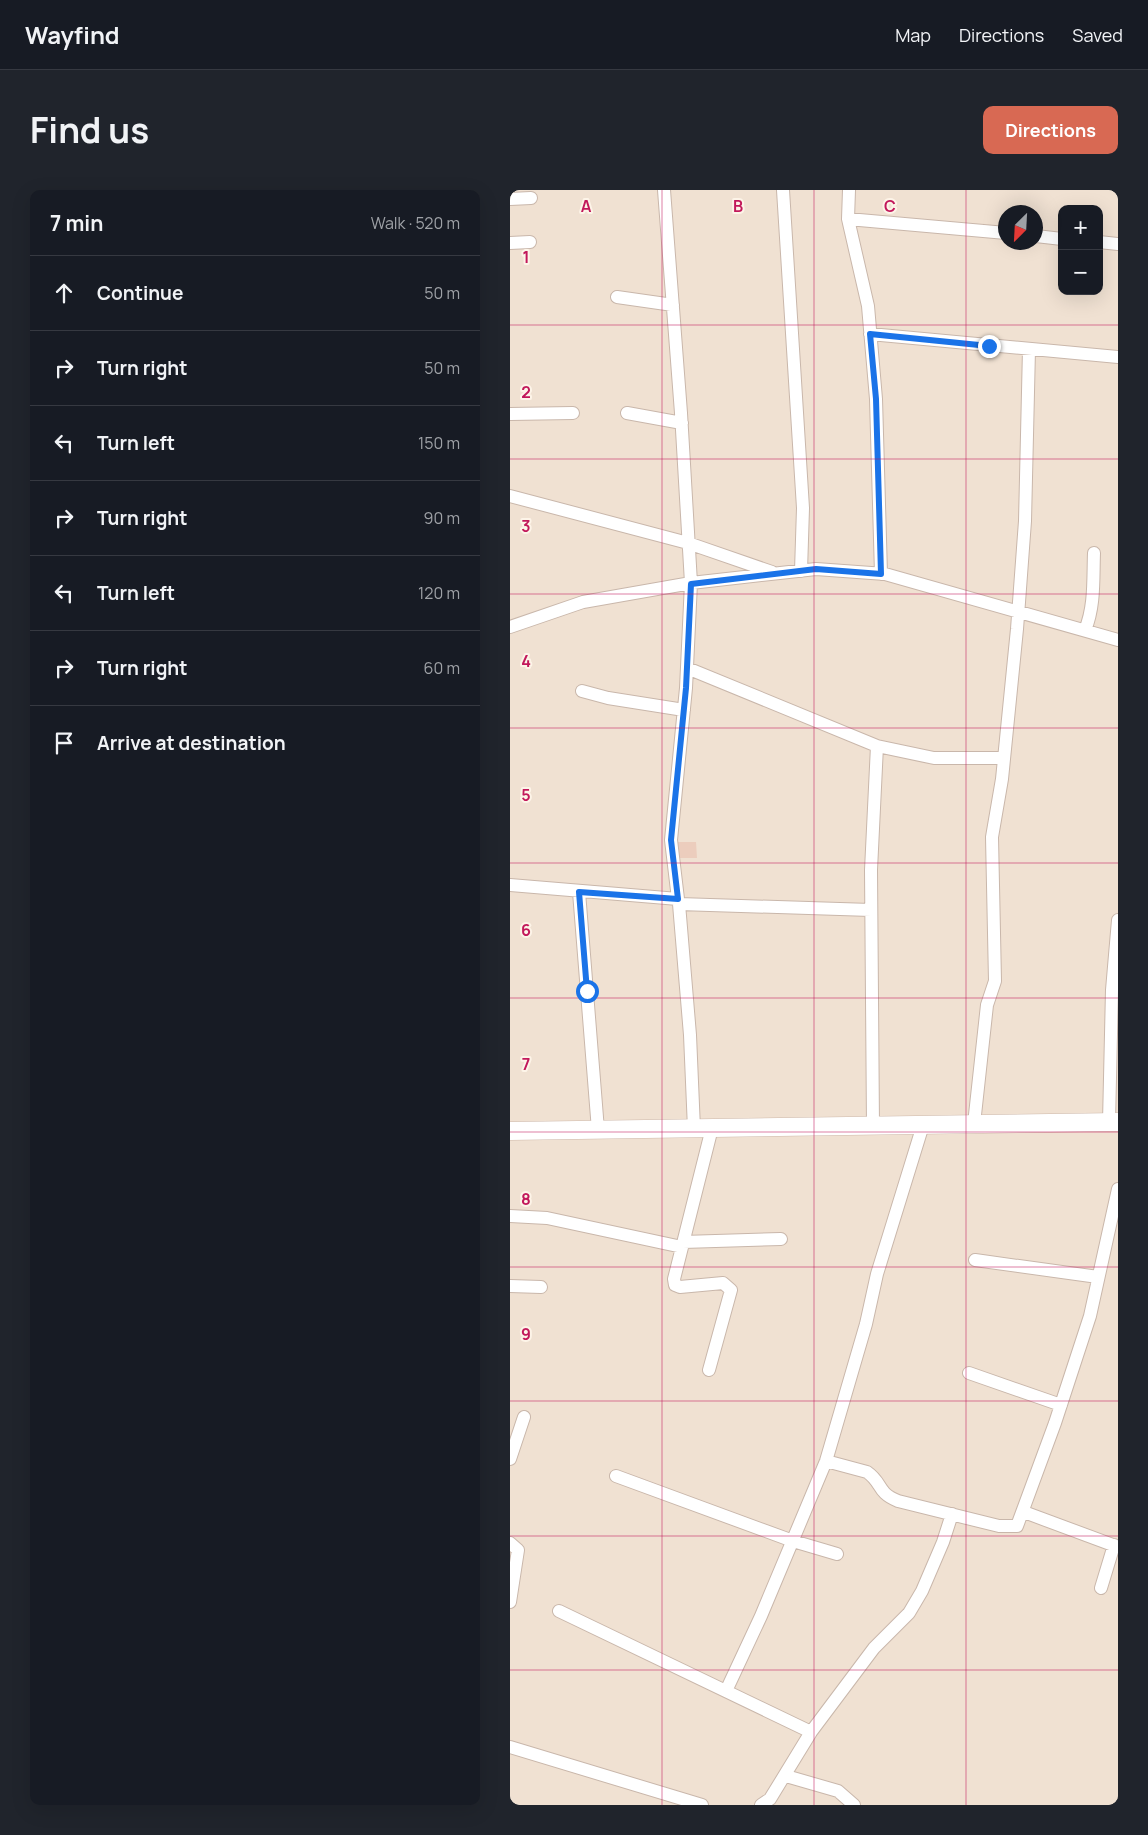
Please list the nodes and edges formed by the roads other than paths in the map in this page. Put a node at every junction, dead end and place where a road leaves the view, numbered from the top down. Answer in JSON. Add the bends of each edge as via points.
{"nodes":[{"id":1,"x":664,"y":190,"type":"edge"},
{"id":2,"x":783,"y":190,"type":"edge"},
{"id":3,"x":849,"y":190,"type":"edge"},
{"id":4,"x":531,"y":198,"type":"dead end"},
{"id":5,"x":510,"y":199,"type":"edge"},
{"id":6,"x":848,"y":219,"type":"junction"},
{"id":7,"x":998,"y":233,"type":"edge"},
{"id":8,"x":1043,"y":237,"type":"edge"},
{"id":9,"x":1058,"y":239,"type":"edge"},
{"id":10,"x":530,"y":242,"type":"dead end"},
{"id":11,"x":1103,"y":242,"type":"edge"},
{"id":12,"x":510,"y":243,"type":"edge"},
{"id":13,"x":1118,"y":244,"type":"edge"},
{"id":14,"x":617,"y":297,"type":"dead end"},
{"id":15,"x":673,"y":305,"type":"junction"},
{"id":16,"x":870,"y":334,"type":"junction"},
{"id":17,"x":1029,"y":350,"type":"junction"},
{"id":18,"x":1118,"y":357,"type":"edge"},
{"id":19,"x":573,"y":413,"type":"dead end"},
{"id":20,"x":627,"y":413,"type":"dead end"},
{"id":21,"x":510,"y":414,"type":"edge"},
{"id":22,"x":682,"y":423,"type":"junction"},
{"id":23,"x":510,"y":496,"type":"edge"},
{"id":24,"x":688,"y":543,"type":"junction"},
{"id":25,"x":1094,"y":553,"type":"dead end"},
{"id":26,"x":801,"y":571,"type":"junction"},
{"id":27,"x":775,"y":573,"type":"junction"},
{"id":28,"x":881,"y":574,"type":"junction"},
{"id":29,"x":691,"y":584,"type":"junction"},
{"id":30,"x":1018,"y":611,"type":"junction"},
{"id":31,"x":510,"y":627,"type":"edge"},
{"id":32,"x":1085,"y":630,"type":"junction"},
{"id":33,"x":1118,"y":640,"type":"edge"},
{"id":34,"x":687,"y":668,"type":"junction"},
{"id":35,"x":582,"y":691,"type":"dead end"},
{"id":36,"x":684,"y":710,"type":"junction"},
{"id":37,"x":877,"y":746,"type":"junction"},
{"id":38,"x":1004,"y":758,"type":"junction"},
{"id":39,"x":510,"y":886,"type":"edge"},
{"id":40,"x":579,"y":892,"type":"junction"},
{"id":41,"x":678,"y":902,"type":"junction"},
{"id":42,"x":871,"y":910,"type":"junction"},
{"id":43,"x":1118,"y":920,"type":"edge"},
{"id":44,"x":1116,"y":954,"type":"edge"},
{"id":45,"x":1114,"y":1122,"type":"edge"},
{"id":46,"x":974,"y":1124,"type":"junction"},
{"id":47,"x":923,"y":1125,"type":"junction"},
{"id":48,"x":872,"y":1126,"type":"junction"},
{"id":49,"x":712,"y":1128,"type":"junction"},
{"id":50,"x":694,"y":1129,"type":"junction"},
{"id":51,"x":598,"y":1130,"type":"junction"},
{"id":52,"x":510,"y":1132,"type":"edge"},
{"id":53,"x":1118,"y":1189,"type":"edge"},
{"id":54,"x":510,"y":1216,"type":"edge"},
{"id":55,"x":781,"y":1239,"type":"dead end"},
{"id":56,"x":682,"y":1244,"type":"junction"},
{"id":57,"x":975,"y":1260,"type":"dead end"},
{"id":58,"x":1098,"y":1277,"type":"junction"},
{"id":59,"x":510,"y":1286,"type":"edge"},
{"id":60,"x":541,"y":1287,"type":"dead end"},
{"id":61,"x":709,"y":1370,"type":"dead end"},
{"id":62,"x":969,"y":1373,"type":"dead end"},
{"id":63,"x":1061,"y":1406,"type":"junction"},
{"id":64,"x":524,"y":1417,"type":"dead end"},
{"id":65,"x":510,"y":1459,"type":"edge"},
{"id":66,"x":826,"y":1461,"type":"junction"},
{"id":67,"x":616,"y":1476,"type":"dead end"},
{"id":68,"x":1024,"y":1512,"type":"junction"},
{"id":69,"x":952,"y":1514,"type":"junction"},
{"id":70,"x":793,"y":1541,"type":"junction"},
{"id":71,"x":510,"y":1543,"type":"edge"},
{"id":72,"x":1116,"y":1546,"type":"edge"},
{"id":73,"x":837,"y":1554,"type":"dead end"},
{"id":74,"x":1101,"y":1588,"type":"dead end"},
{"id":75,"x":510,"y":1602,"type":"edge"},
{"id":76,"x":559,"y":1611,"type":"dead end"},
{"id":77,"x":726,"y":1691,"type":"junction"},
{"id":78,"x":810,"y":1732,"type":"junction"},
{"id":79,"x":510,"y":1747,"type":"edge"},
{"id":80,"x":786,"y":1776,"type":"junction"},
{"id":81,"x":767,"y":1803,"type":"edge"},
{"id":82,"x":702,"y":1805,"type":"edge"},
{"id":83,"x":854,"y":1805,"type":"edge"}],
"edges":[{"from":1,"to":15,"type":"street"},
{"from":2,"to":26,"type":"street","via":[[803,508]]},
{"from":3,"to":6,"type":"street"},
{"from":4,"to":5,"type":"street"},
{"from":6,"to":7,"type":"street"},
{"from":6,"to":16,"type":"street","via":[[868,306]]},
{"from":8,"to":9,"type":"street"},
{"from":10,"to":12,"type":"street"},
{"from":11,"to":13,"type":"street"},
{"from":14,"to":15,"type":"street"},
{"from":15,"to":22,"type":"street"},
{"from":16,"to":17,"type":"street"},
{"from":16,"to":28,"type":"street","via":[[876,399]]},
{"from":17,"to":18,"type":"street"},
{"from":17,"to":30,"type":"street","via":[[1025,521]]},
{"from":19,"to":21,"type":"street"},
{"from":20,"to":22,"type":"street"},
{"from":22,"to":24,"type":"street"},
{"from":23,"to":24,"type":"street"},
{"from":24,"to":27,"type":"street"},
{"from":24,"to":29,"type":"street"},
{"from":25,"to":32,"type":"street","via":[[1093,600]]},
{"from":26,"to":27,"type":"street"},
{"from":26,"to":28,"type":"street","via":[[829,569]]},
{"from":27,"to":29,"type":"street"},
{"from":28,"to":30,"type":"street"},
{"from":29,"to":31,"type":"street","via":[[583,602]]},
{"from":29,"to":34,"type":"street"},
{"from":30,"to":32,"type":"street"},
{"from":30,"to":38,"type":"street"},
{"from":32,"to":33,"type":"street"},
{"from":34,"to":36,"type":"street"},
{"from":34,"to":37,"type":"street"},
{"from":35,"to":36,"type":"street"},
{"from":36,"to":41,"type":"street","via":[[671,840]]},
{"from":37,"to":38,"type":"street","via":[[934,758]]},
{"from":37,"to":42,"type":"street"},
{"from":38,"to":46,"type":"street","via":[[992,837],[995,981],[987,1005]]},
{"from":39,"to":40,"type":"street"},
{"from":40,"to":41,"type":"street"},
{"from":40,"to":51,"type":"street"},
{"from":41,"to":42,"type":"street"},
{"from":41,"to":50,"type":"street","via":[[690,1035]]},
{"from":42,"to":48,"type":"street"},
{"from":43,"to":44,"type":"street"},
{"from":44,"to":45,"type":"street","via":[[1112,990]]},
{"from":45,"to":46,"type":"main road"},
{"from":46,"to":47,"type":"main road"},
{"from":47,"to":48,"type":"main road"},
{"from":47,"to":66,"type":"street","via":[[877,1274],[866,1324]]},
{"from":48,"to":49,"type":"main road"},
{"from":49,"to":50,"type":"main road"},
{"from":49,"to":56,"type":"street"},
{"from":50,"to":51,"type":"main road"},
{"from":51,"to":52,"type":"main road"},
{"from":53,"to":58,"type":"street"},
{"from":54,"to":56,"type":"street","via":[[547,1218]]},
{"from":55,"to":56,"type":"street"},
{"from":56,"to":61,"type":"street","via":[[675,1285],[723,1283],[731,1290]]},
{"from":57,"to":58,"type":"street"},
{"from":58,"to":63,"type":"street","via":[[1090,1316]]},
{"from":59,"to":60,"type":"street"},
{"from":62,"to":63,"type":"street"},
{"from":63,"to":68,"type":"street"},
{"from":64,"to":65,"type":"street"},
{"from":66,"to":69,"type":"street","via":[[867,1472],[885,1496]]},
{"from":66,"to":70,"type":"street"},
{"from":67,"to":70,"type":"street"},
{"from":68,"to":69,"type":"street","via":[[1017,1526],[1011,1528]]},
{"from":68,"to":72,"type":"street"},
{"from":69,"to":78,"type":"street","via":[[922,1591],[909,1613],[874,1648]]},
{"from":70,"to":73,"type":"street"},
{"from":70,"to":77,"type":"street"},
{"from":71,"to":75,"type":"street","via":[[518,1550]]},
{"from":72,"to":74,"type":"street"},
{"from":76,"to":77,"type":"street"},
{"from":77,"to":78,"type":"street"},
{"from":78,"to":80,"type":"street"},
{"from":79,"to":82,"type":"street"},
{"from":80,"to":81,"type":"street"},
{"from":80,"to":83,"type":"street","via":[[838,1791]]}]}
